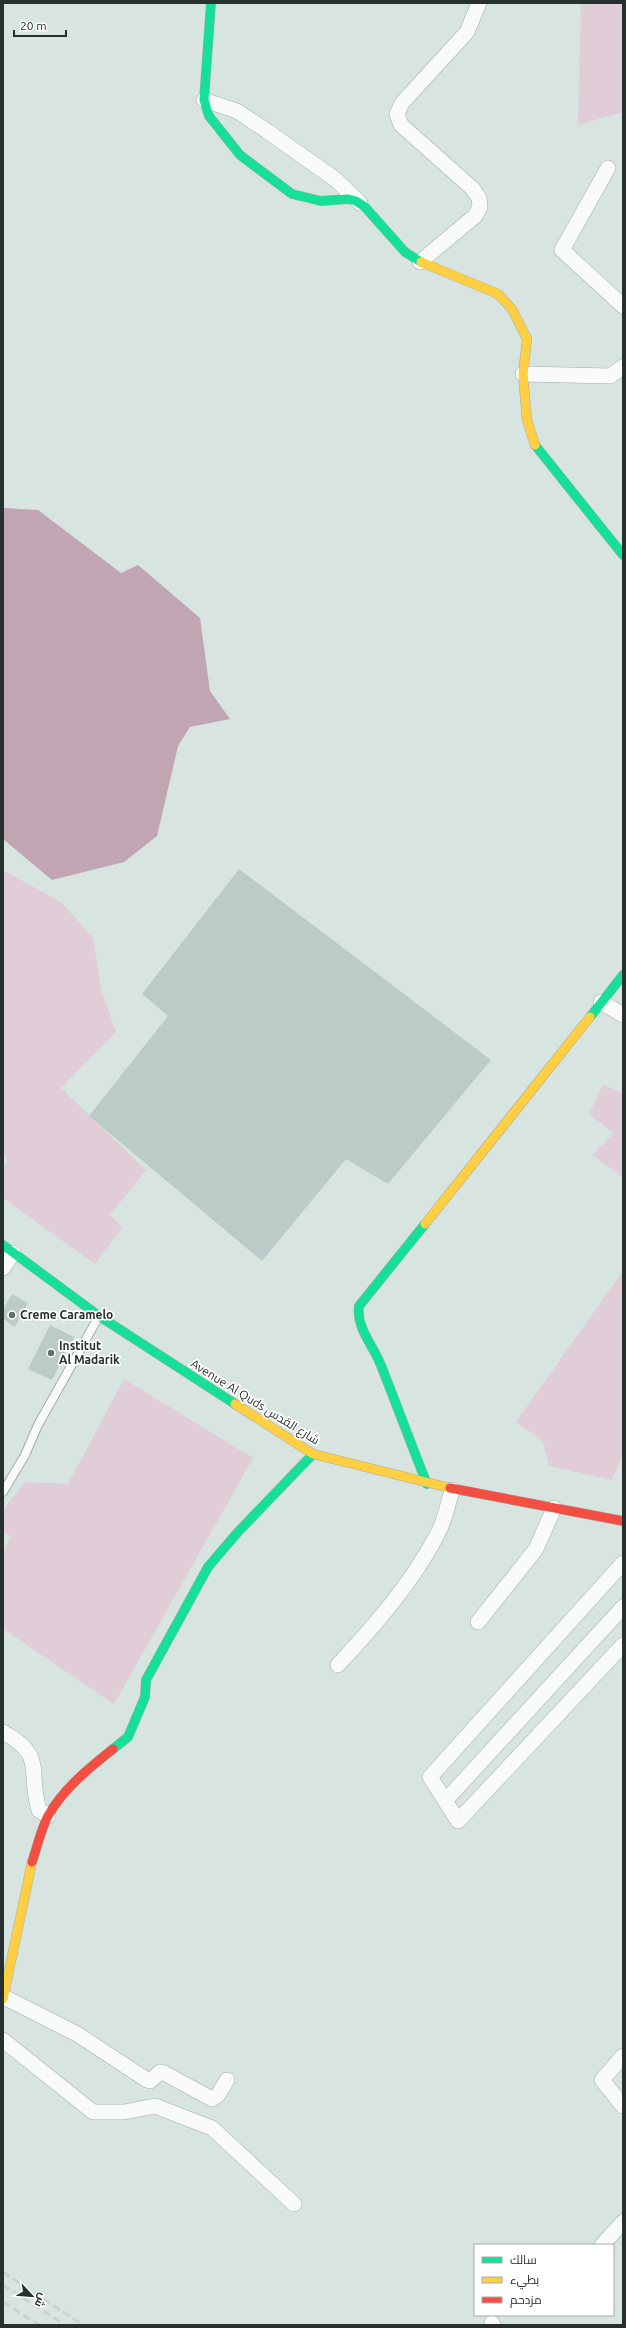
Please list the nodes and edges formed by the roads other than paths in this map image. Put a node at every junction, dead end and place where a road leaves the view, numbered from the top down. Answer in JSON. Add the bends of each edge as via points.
{"nodes":[{"id":1,"x":210,"y":3,"type":"edge"},
{"id":2,"x":479,"y":3,"type":"edge"},
{"id":3,"x":204,"y":100,"type":"junction"},
{"id":4,"x":608,"y":168,"type":"dead end"},
{"id":5,"x":360,"y":203,"type":"junction"},
{"id":6,"x":420,"y":262,"type":"junction"},
{"id":7,"x":623,"y":306,"type":"edge"},
{"id":8,"x":623,"y":367,"type":"edge"},
{"id":9,"x":523,"y":374,"type":"junction"},
{"id":10,"x":623,"y":555,"type":"edge"},
{"id":11,"x":623,"y":974,"type":"edge"},
{"id":12,"x":601,"y":1002,"type":"junction"},
{"id":13,"x":623,"y":1016,"type":"edge"},
{"id":14,"x":8,"y":1249,"type":"edge"},
{"id":15,"x":3,"y":1268,"type":"edge"},
{"id":16,"x":99,"y":1316,"type":"junction"},
{"id":17,"x":313,"y":1454,"type":"junction"},
{"id":18,"x":427,"y":1484,"type":"junction"},
{"id":19,"x":452,"y":1490,"type":"junction"},
{"id":20,"x":3,"y":1492,"type":"edge"},
{"id":21,"x":554,"y":1508,"type":"junction"},
{"id":22,"x":623,"y":1521,"type":"edge"},
{"id":23,"x":623,"y":1564,"type":"edge"},
{"id":24,"x":623,"y":1607,"type":"edge"},
{"id":25,"x":478,"y":1622,"type":"dead end"},
{"id":26,"x":623,"y":1645,"type":"edge"},
{"id":27,"x":338,"y":1665,"type":"dead end"},
{"id":28,"x":3,"y":1732,"type":"edge"},
{"id":29,"x":445,"y":1802,"type":"junction"},
{"id":30,"x":48,"y":1816,"type":"junction"},
{"id":31,"x":3,"y":1998,"type":"edge"},
{"id":32,"x":3,"y":2040,"type":"edge"},
{"id":33,"x":623,"y":2056,"type":"edge"},
{"id":34,"x":227,"y":2080,"type":"dead end"},
{"id":35,"x":623,"y":2106,"type":"edge"},
{"id":36,"x":294,"y":2204,"type":"dead end"},
{"id":37,"x":623,"y":2222,"type":"edge"},
{"id":38,"x":603,"y":2244,"type":"edge"}],
"edges":[{"from":1,"to":3,"type":"street"},
{"from":2,"to":6,"type":"street","via":[[467,32],[402,103],[397,114],[401,125],[472,188],[479,198],[480,207],[475,216]]},
{"from":3,"to":5,"type":"street","via":[[237,111],[334,179]]},
{"from":3,"to":5,"type":"street","via":[[209,116],[240,155],[282,188],[307,199],[348,199]]},
{"from":4,"to":7,"type":"street","via":[[562,250]]},
{"from":5,"to":6,"type":"street","via":[[405,252]]},
{"from":6,"to":9,"type":"street","via":[[498,294],[512,310],[527,339]]},
{"from":8,"to":9,"type":"street","via":[[610,376]]},
{"from":9,"to":10,"type":"street","via":[[527,420],[536,447]]},
{"from":11,"to":12,"type":"street"},
{"from":12,"to":13,"type":"street"},
{"from":12,"to":18,"type":"street","via":[[359,1306],[358,1314],[363,1331],[379,1361]]},
{"from":14,"to":15,"type":"street"},
{"from":14,"to":16,"type":"street","name":"Avenue Al Quds شارع القدس"},
{"from":16,"to":17,"type":"street","name":"Avenue Al Quds شارع القدس"},
{"from":16,"to":20,"type":"lane"},
{"from":17,"to":18,"type":"street","name":"Avenue Al Quds شارع القدس"},
{"from":17,"to":30,"type":"street","via":[[208,1567],[146,1680],[142,1703],[128,1737],[89,1768],[65,1793]]},
{"from":18,"to":19,"type":"street","name":"Avenue Al Quds شارع القدس"},
{"from":19,"to":21,"type":"street","name":"Avenue Al Quds شارع القدس","via":[[480,1492]]},
{"from":19,"to":27,"type":"street","via":[[438,1532],[419,1564],[374,1626]]},
{"from":21,"to":22,"type":"street","name":"Avenue Al Quds شارع القدس"},
{"from":21,"to":25,"type":"street","via":[[536,1549]]},
{"from":23,"to":29,"type":"street","via":[[430,1777]]},
{"from":24,"to":29,"type":"street"},
{"from":26,"to":29,"type":"street","via":[[458,1821]]},
{"from":28,"to":30,"type":"street","via":[[20,1741],[33,1758],[35,1797],[39,1810]]},
{"from":30,"to":31,"type":"street","via":[[32,1866]]},
{"from":31,"to":34,"type":"street","via":[[76,2034],[147,2080],[150,2081],[158,2072],[164,2073],[212,2099],[218,2096]]},
{"from":32,"to":36,"type":"street","via":[[93,2112],[124,2112],[155,2106],[212,2128]]},
{"from":33,"to":35,"type":"street","via":[[602,2080]]},
{"from":37,"to":38,"type":"street"}]}
